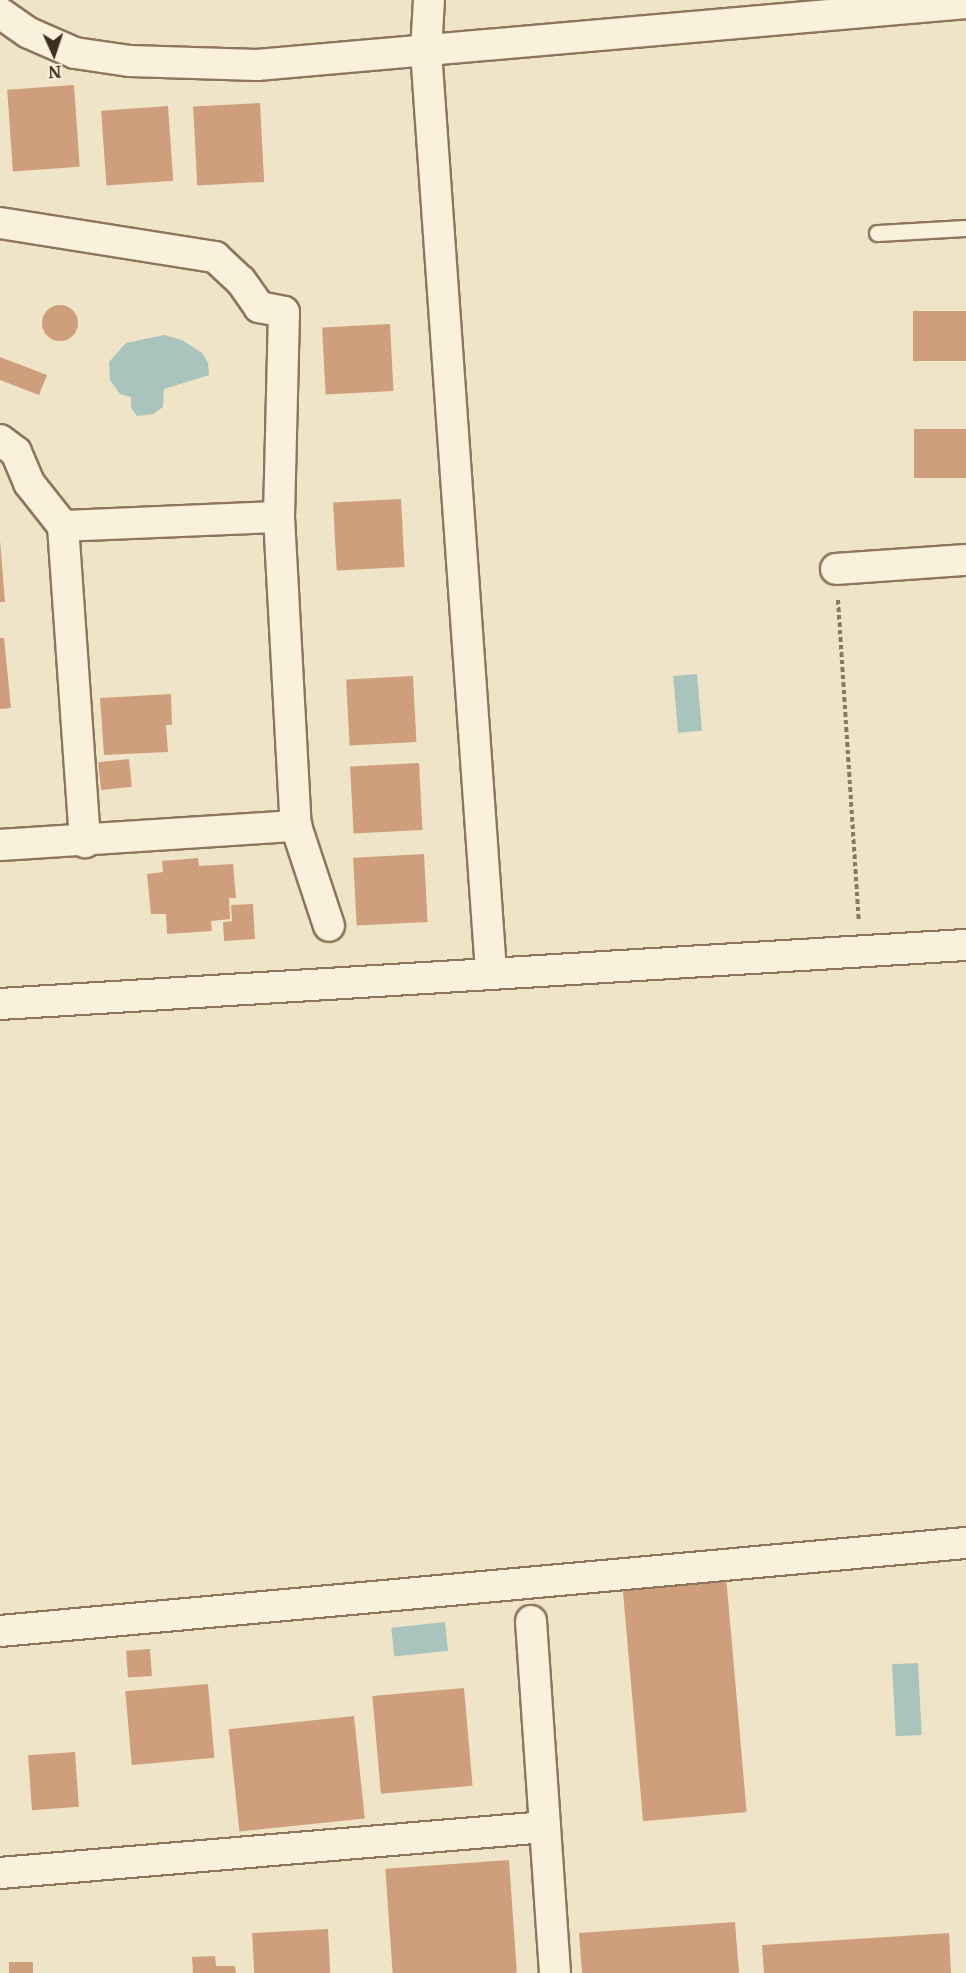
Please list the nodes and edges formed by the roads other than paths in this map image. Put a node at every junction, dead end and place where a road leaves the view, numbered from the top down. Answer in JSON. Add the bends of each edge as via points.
{"nodes":[{"id":1,"x":429,"y":0,"type":"edge"},
{"id":2,"x":966,"y":3,"type":"edge"},
{"id":3,"x":0,"y":14,"type":"edge"},
{"id":4,"x":426,"y":51,"type":"junction"},
{"id":5,"x":0,"y":222,"type":"edge"},
{"id":6,"x":966,"y":228,"type":"edge"},
{"id":7,"x":877,"y":233,"type":"dead end"},
{"id":8,"x":0,"y":440,"type":"edge"},
{"id":9,"x":279,"y":517,"type":"junction"},
{"id":10,"x":63,"y":526,"type":"junction"},
{"id":11,"x":966,"y":560,"type":"edge"},
{"id":12,"x":836,"y":569,"type":"road end"},
{"id":13,"x":296,"y":826,"type":"junction"},
{"id":14,"x":85,"y":842,"type":"junction"},
{"id":15,"x":0,"y":845,"type":"edge"},
{"id":16,"x":329,"y":926,"type":"dead end"},
{"id":17,"x":966,"y":945,"type":"edge"},
{"id":18,"x":491,"y":972,"type":"junction"},
{"id":19,"x":0,"y":1004,"type":"edge"},
{"id":20,"x":966,"y":1543,"type":"edge"},
{"id":21,"x":531,"y":1621,"type":"dead end"},
{"id":22,"x":0,"y":1631,"type":"edge"},
{"id":23,"x":544,"y":1827,"type":"junction"},
{"id":24,"x":0,"y":1873,"type":"edge"},
{"id":25,"x":555,"y":1973,"type":"edge"}],
"edges":[{"from":1,"to":4,"type":"street"},
{"from":2,"to":4,"type":"street"},
{"from":3,"to":4,"type":"street","via":[[29,33],[75,53],[130,62],[256,65]]},
{"from":4,"to":18,"type":"street"},
{"from":5,"to":9,"type":"street","via":[[215,257],[241,280],[259,308],[284,312]]},
{"from":6,"to":7,"type":"lane"},
{"from":8,"to":10,"type":"street","via":[[16,452],[29,483]]},
{"from":9,"to":10,"type":"street"},
{"from":9,"to":13,"type":"street"},
{"from":10,"to":14,"type":"street"},
{"from":11,"to":12,"type":"street"},
{"from":13,"to":14,"type":"street"},
{"from":13,"to":16,"type":"street"},
{"from":14,"to":15,"type":"street"},
{"from":17,"to":18,"type":"street"},
{"from":18,"to":19,"type":"street"},
{"from":20,"to":22,"type":"street"},
{"from":21,"to":23,"type":"street"},
{"from":23,"to":24,"type":"street"},
{"from":23,"to":25,"type":"street"}]}
